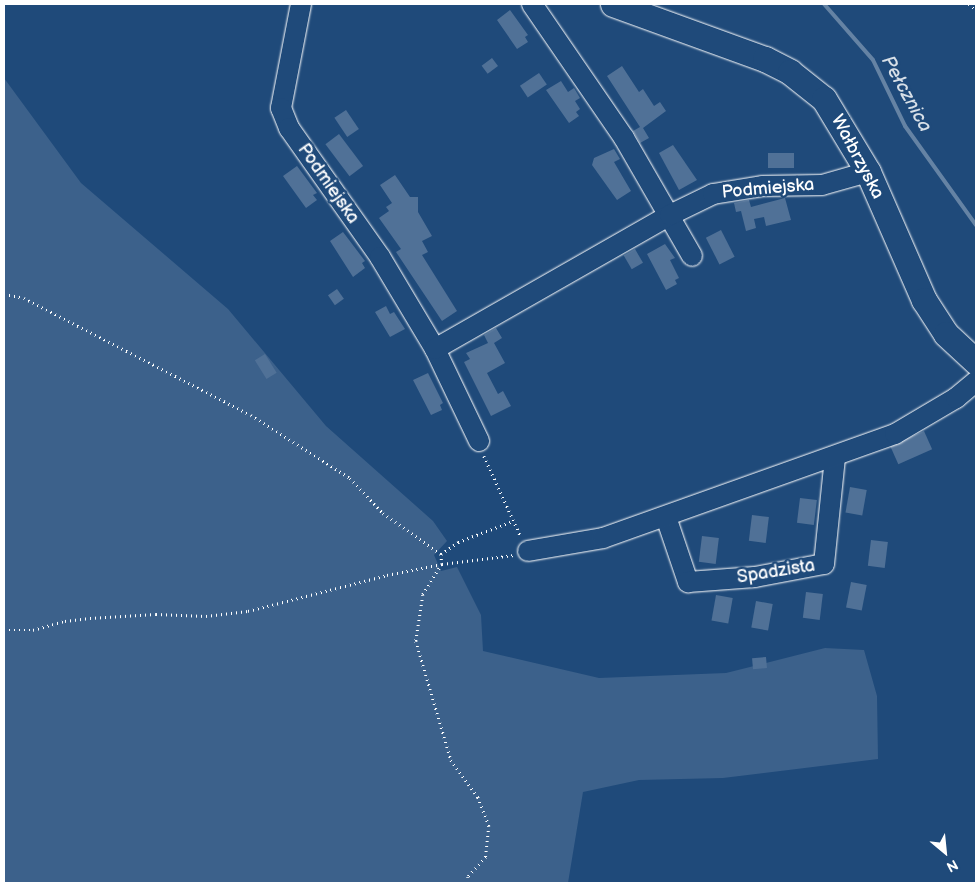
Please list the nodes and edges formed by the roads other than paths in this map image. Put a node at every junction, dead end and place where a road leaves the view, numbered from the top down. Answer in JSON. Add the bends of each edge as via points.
{"nodes":[{"id":1,"x":301,"y":4,"type":"edge"},
{"id":2,"x":532,"y":4,"type":"edge"},
{"id":3,"x":613,"y":4,"type":"edge"},
{"id":4,"x":868,"y":172,"type":"junction"},
{"id":5,"x":670,"y":214,"type":"junction"},
{"id":6,"x":692,"y":256,"type":"dead end"},
{"id":7,"x":435,"y":349,"type":"junction"},
{"id":8,"x":976,"y":362,"type":"edge"},
{"id":9,"x":976,"y":380,"type":"edge"},
{"id":10,"x":479,"y":442,"type":"road end"},
{"id":11,"x":835,"y":457,"type":"junction"},
{"id":12,"x":666,"y":517,"type":"junction"},
{"id":13,"x":528,"y":551,"type":"road end"}],
"edges":[{"from":1,"to":7,"type":"street","name":"Podmiejska","via":[[281,108],[289,128],[380,257]]},
{"from":2,"to":5,"type":"street","via":[[624,138]]},
{"from":3,"to":4,"type":"main road","name":"Wałbrzyska","via":[[765,59],[790,72],[809,85],[833,110]]},
{"from":4,"to":5,"type":"street","name":"Podmiejska","via":[[822,185],[763,186],[713,194]]},
{"from":4,"to":8,"type":"main road","name":"Wałbrzyska","via":[[924,300],[946,334]]},
{"from":5,"to":6,"type":"street"},
{"from":5,"to":7,"type":"street","name":"Podmiejska"},
{"from":7,"to":10,"type":"street","name":"Podmiejska"},
{"from":9,"to":11,"type":"street","via":[[956,398],[895,434]]},
{"from":11,"to":12,"type":"street"},
{"from":11,"to":12,"type":"street","name":"Spadzista","via":[[824,564],[755,577],[688,582]]},
{"from":12,"to":13,"type":"street","via":[[603,538]]}]}
